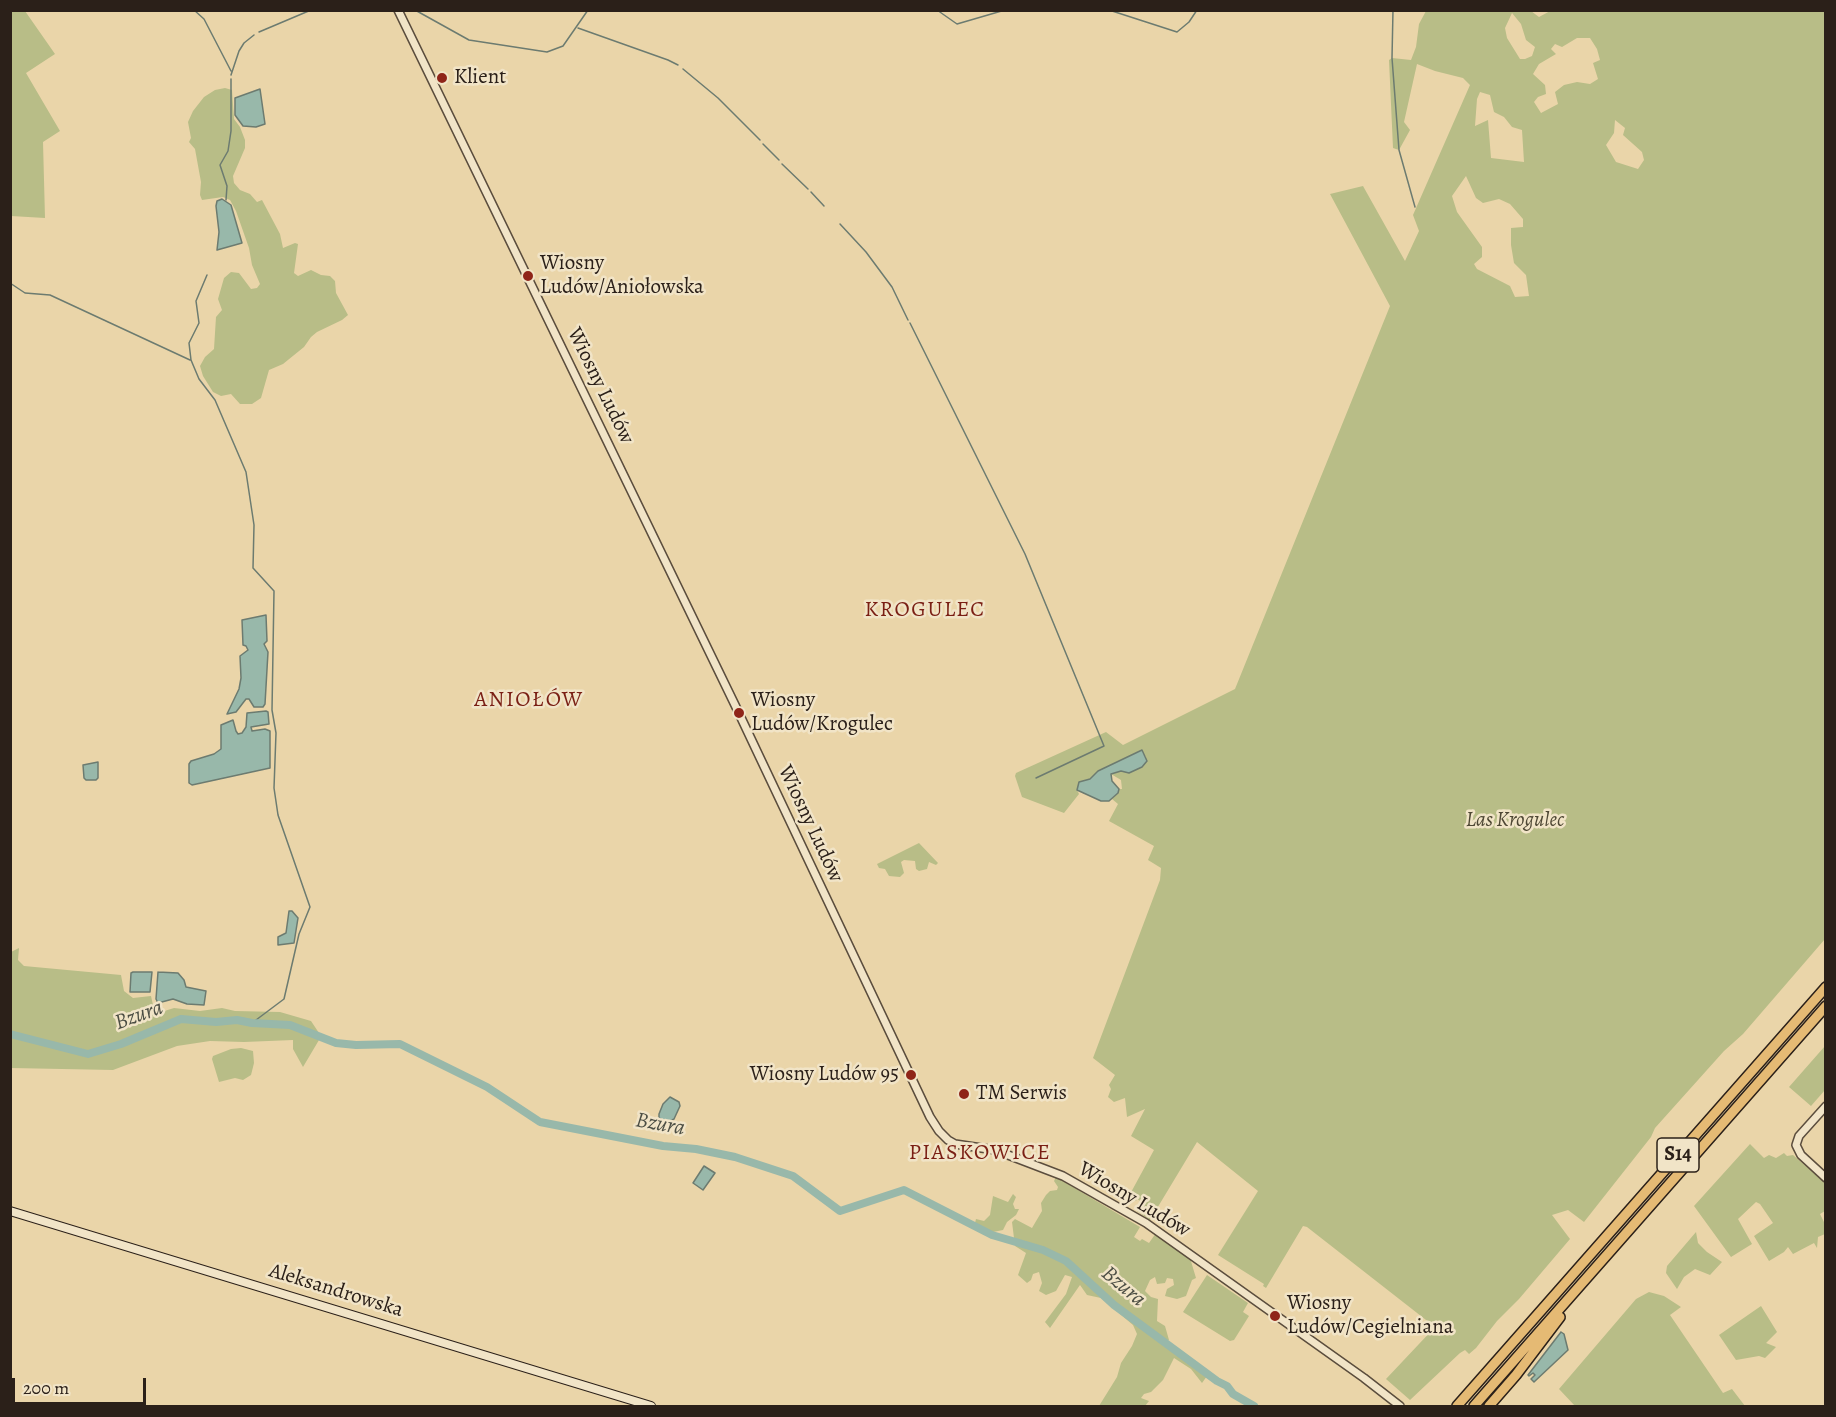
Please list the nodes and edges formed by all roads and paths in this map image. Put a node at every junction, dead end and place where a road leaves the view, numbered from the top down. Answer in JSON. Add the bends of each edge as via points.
{"nodes":[{"id":1,"x":398,"y":10,"type":"edge"},
{"id":2,"x":1826,"y":987,"type":"edge"},
{"id":3,"x":1826,"y":1006,"type":"edge"},
{"id":4,"x":1826,"y":1106,"type":"edge"},
{"id":5,"x":1826,"y":1178,"type":"edge"},
{"id":6,"x":10,"y":1211,"type":"edge"},
{"id":7,"x":1590,"y":1274,"type":"junction"},
{"id":8,"x":1458,"y":1405,"type":"edge"},
{"id":9,"x":651,"y":1407,"type":"edge"},
{"id":10,"x":1400,"y":1407,"type":"edge"},
{"id":11,"x":1474,"y":1407,"type":"edge"},
{"id":12,"x":1489,"y":1407,"type":"edge"}],
"edges":[{"from":1,"to":10,"type":"street","name":"Wiosny Ludów","via":[[939,1131],[955,1144],[995,1150],[1063,1176],[1146,1223]]},
{"from":2,"to":8,"type":"highway","number":"S14"},
{"from":3,"to":7,"type":"highway","number":"S14"},
{"from":4,"to":5,"type":"street","via":[[1797,1140],[1798,1151]]},
{"from":6,"to":9,"type":"main road","name":"Aleksandrowska"},
{"from":7,"to":11,"type":"highway","number":"S14"},
{"from":7,"to":12,"type":"highway"}]}
